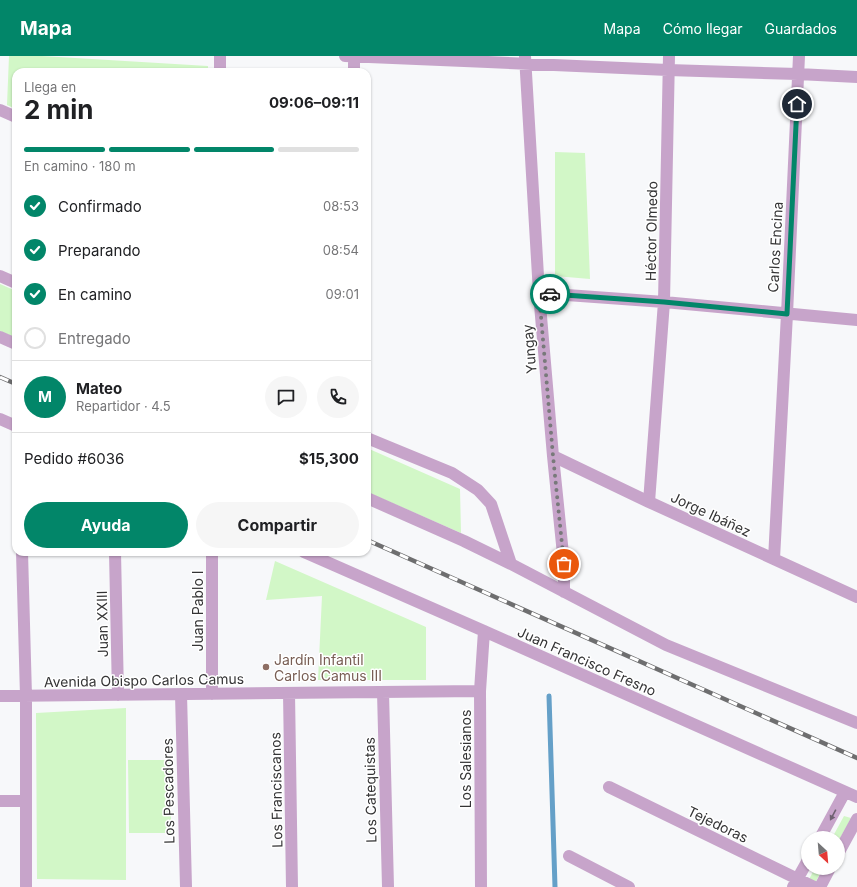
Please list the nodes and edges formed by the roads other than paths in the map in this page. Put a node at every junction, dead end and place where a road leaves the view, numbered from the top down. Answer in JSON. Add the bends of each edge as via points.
{"nodes":[{"id":1,"x":220,"y":56,"type":"edge"},
{"id":2,"x":345,"y":56,"type":"edge"},
{"id":3,"x":354,"y":56,"type":"edge"},
{"id":4,"x":669,"y":56,"type":"edge"},
{"id":5,"x":799,"y":56,"type":"edge"},
{"id":6,"x":526,"y":60,"type":"edge"},
{"id":7,"x":220,"y":68,"type":"edge"},
{"id":8,"x":354,"y":68,"type":"edge"},
{"id":9,"x":668,"y":70,"type":"junction"},
{"id":10,"x":798,"y":74,"type":"junction"},
{"id":11,"x":857,"y":77,"type":"edge"},
{"id":12,"x":0,"y":110,"type":"edge"},
{"id":13,"x":12,"y":115,"type":"edge"},
{"id":14,"x":0,"y":276,"type":"edge"},
{"id":15,"x":12,"y":281,"type":"edge"},
{"id":16,"x":539,"y":293,"type":"junction"},
{"id":17,"x":664,"y":302,"type":"junction"},
{"id":18,"x":787,"y":314,"type":"junction"},
{"id":19,"x":857,"y":320,"type":"edge"},
{"id":20,"x":0,"y":337,"type":"edge"},
{"id":21,"x":12,"y":342,"type":"edge"},
{"id":22,"x":0,"y":419,"type":"edge"},
{"id":23,"x":12,"y":424,"type":"edge"},
{"id":24,"x":371,"y":440,"type":"edge"},
{"id":25,"x":553,"y":456,"type":"junction"},
{"id":26,"x":371,"y":500,"type":"edge"},
{"id":27,"x":649,"y":502,"type":"junction"},
{"id":28,"x":22,"y":556,"type":"edge"},
{"id":29,"x":115,"y":556,"type":"edge"},
{"id":30,"x":212,"y":556,"type":"edge"},
{"id":31,"x":313,"y":556,"type":"edge"},
{"id":32,"x":774,"y":559,"type":"junction"},
{"id":33,"x":511,"y":564,"type":"junction"},
{"id":34,"x":564,"y":592,"type":"junction"},
{"id":35,"x":857,"y":597,"type":"edge"},
{"id":36,"x":484,"y":631,"type":"junction"},
{"id":37,"x":480,"y":691,"type":"junction"},
{"id":38,"x":383,"y":692,"type":"junction"},
{"id":39,"x":289,"y":693,"type":"junction"},
{"id":40,"x":181,"y":694,"type":"junction"},
{"id":41,"x":212,"y":694,"type":"junction"},
{"id":42,"x":118,"y":695,"type":"junction"},
{"id":43,"x":0,"y":696,"type":"edge"},
{"id":44,"x":26,"y":696,"type":"junction"},
{"id":45,"x":857,"y":723,"type":"edge"},
{"id":46,"x":609,"y":787,"type":"dead end"},
{"id":47,"x":845,"y":792,"type":"junction"},
{"id":48,"x":857,"y":797,"type":"edge"},
{"id":49,"x":0,"y":800,"type":"edge"},
{"id":50,"x":26,"y":800,"type":"junction"},
{"id":51,"x":857,"y":819,"type":"edge"},
{"id":52,"x":824,"y":831,"type":"edge"},
{"id":53,"x":845,"y":841,"type":"edge"},
{"id":54,"x":569,"y":856,"type":"dead end"},
{"id":55,"x":801,"y":872,"type":"edge"},
{"id":56,"x":826,"y":875,"type":"edge"},
{"id":57,"x":795,"y":883,"type":"edge"},
{"id":58,"x":26,"y":887,"type":"edge"},
{"id":59,"x":186,"y":887,"type":"edge"},
{"id":60,"x":292,"y":887,"type":"edge"},
{"id":61,"x":388,"y":887,"type":"edge"},
{"id":62,"x":481,"y":887,"type":"edge"},
{"id":63,"x":629,"y":887,"type":"edge"},
{"id":64,"x":814,"y":887,"type":"edge"},
{"id":65,"x":820,"y":887,"type":"edge"}],
"edges":[{"from":1,"to":7,"type":"street"},
{"from":2,"to":3,"type":"street"},
{"from":3,"to":6,"type":"street"},
{"from":3,"to":8,"type":"street"},
{"from":4,"to":9,"type":"street","name":"Héctor Olmedo"},
{"from":5,"to":10,"type":"street","name":"Carlos Encina"},
{"from":6,"to":9,"type":"street"},
{"from":6,"to":16,"type":"street","name":"Yungay"},
{"from":9,"to":10,"type":"street"},
{"from":9,"to":17,"type":"street","name":"Héctor Olmedo"},
{"from":10,"to":11,"type":"street"},
{"from":10,"to":18,"type":"street","name":"Carlos Encina"},
{"from":12,"to":13,"type":"street"},
{"from":14,"to":15,"type":"street"},
{"from":16,"to":17,"type":"street"},
{"from":16,"to":25,"type":"street","name":"Yungay"},
{"from":17,"to":18,"type":"street"},
{"from":17,"to":27,"type":"street","name":"Héctor Olmedo"},
{"from":18,"to":19,"type":"street"},
{"from":18,"to":32,"type":"street","name":"Carlos Encina"},
{"from":20,"to":21,"type":"street"},
{"from":22,"to":23,"type":"street"},
{"from":24,"to":33,"type":"street","via":[[452,473],[478,490],[491,504]]},
{"from":25,"to":27,"type":"street","name":"Jorge Ibáñez"},
{"from":25,"to":34,"type":"street","name":"Yungay","via":[[564,564]]},
{"from":26,"to":33,"type":"street"},
{"from":27,"to":32,"type":"street","name":"Jorge Ibáñez"},
{"from":28,"to":44,"type":"street"},
{"from":29,"to":42,"type":"street","name":"Juan XXIII"},
{"from":30,"to":41,"type":"street","name":"Juan Pablo I"},
{"from":31,"to":36,"type":"street","name":"Juan Francisco Fresno"},
{"from":32,"to":35,"type":"street","name":"Jorge Ibáñez"},
{"from":33,"to":34,"type":"street"},
{"from":34,"to":45,"type":"street","via":[[666,645]]},
{"from":36,"to":37,"type":"street","name":"Los Salesianos"},
{"from":36,"to":47,"type":"street","name":"Juan Francisco Fresno"},
{"from":37,"to":38,"type":"street","name":"Avenida Obispo Carlos Camus"},
{"from":37,"to":62,"type":"street","name":"Los Salesianos"},
{"from":38,"to":39,"type":"street","name":"Avenida Obispo Carlos Camus"},
{"from":38,"to":61,"type":"street","name":"Los Catequistas"},
{"from":39,"to":41,"type":"street","name":"Avenida Obispo Carlos Camus"},
{"from":39,"to":60,"type":"street","name":"Los Franciscanos"},
{"from":40,"to":41,"type":"street","name":"Avenida Obispo Carlos Camus"},
{"from":40,"to":42,"type":"street","name":"Avenida Obispo Carlos Camus"},
{"from":40,"to":59,"type":"street","name":"Los Pescadores"},
{"from":42,"to":44,"type":"street","name":"Avenida Obispo Carlos Camus"},
{"from":43,"to":44,"type":"street","name":"Avenida Obispo Carlos Camus"},
{"from":44,"to":50,"type":"street"},
{"from":46,"to":57,"type":"street","name":"Tejedoras"},
{"from":47,"to":48,"type":"street","name":"Juan Francisco Fresno"},
{"from":47,"to":52,"type":"street","one_way":true},
{"from":49,"to":50,"type":"street"},
{"from":50,"to":58,"type":"street"},
{"from":51,"to":53,"type":"street"},
{"from":54,"to":63,"type":"street"},
{"from":55,"to":57,"type":"street"},
{"from":56,"to":65,"type":"street"},
{"from":57,"to":64,"type":"street","name":"Tejedoras"}]}
